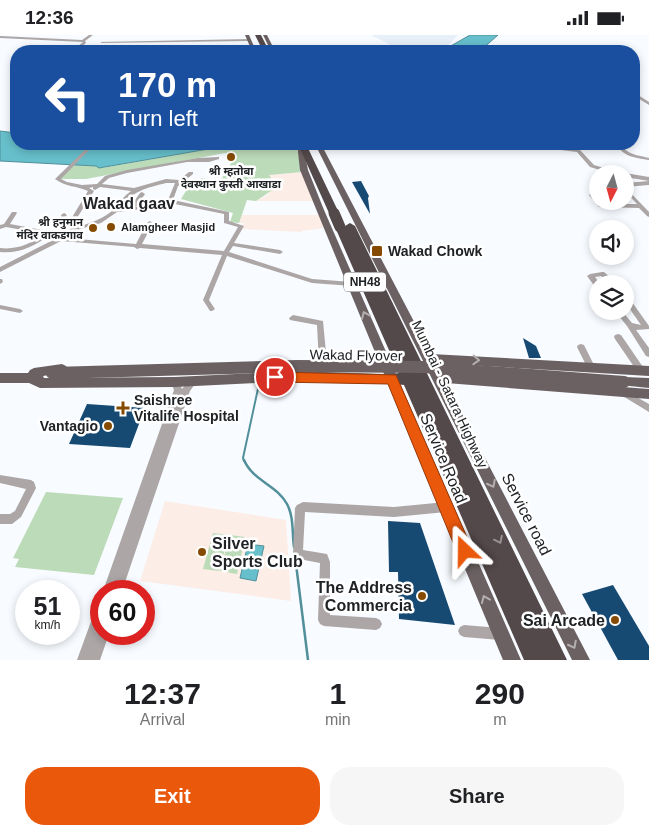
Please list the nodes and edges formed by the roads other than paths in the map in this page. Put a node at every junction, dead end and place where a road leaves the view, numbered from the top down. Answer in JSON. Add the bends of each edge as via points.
{"nodes":[{"id":1,"x":91,"y":35,"type":"edge"},
{"id":2,"x":0,"y":37,"type":"edge"},
{"id":3,"x":250,"y":37,"type":"edge"},
{"id":4,"x":83,"y":41,"type":"junction"},
{"id":5,"x":102,"y":42,"type":"dead end"},
{"id":6,"x":81,"y":45,"type":"edge"},
{"id":7,"x":87,"y":150,"type":"edge"},
{"id":8,"x":304,"y":150,"type":"edge"},
{"id":9,"x":312,"y":150,"type":"edge"},
{"id":10,"x":320,"y":150,"type":"edge"},
{"id":11,"x":570,"y":150,"type":"edge"},
{"id":12,"x":621,"y":150,"type":"edge"},
{"id":13,"x":649,"y":159,"type":"edge"},
{"id":14,"x":188,"y":161,"type":"dead end"},
{"id":15,"x":591,"y":165,"type":"edge"},
{"id":16,"x":191,"y":173,"type":"dead end"},
{"id":17,"x":634,"y":177,"type":"edge"},
{"id":18,"x":649,"y":181,"type":"edge"},
{"id":19,"x":180,"y":182,"type":"junction"},
{"id":20,"x":634,"y":184,"type":"edge"},
{"id":21,"x":99,"y":185,"type":"junction"},
{"id":22,"x":81,"y":187,"type":"junction"},
{"id":23,"x":136,"y":190,"type":"junction"},
{"id":24,"x":91,"y":191,"type":"junction"},
{"id":25,"x":142,"y":194,"type":"dead end"},
{"id":26,"x":170,"y":201,"type":"junction"},
{"id":27,"x":634,"y":201,"type":"edge"},
{"id":28,"x":634,"y":206,"type":"edge"},
{"id":29,"x":640,"y":206,"type":"junction"},
{"id":30,"x":132,"y":208,"type":"junction"},
{"id":31,"x":115,"y":211,"type":"junction"},
{"id":32,"x":14,"y":213,"type":"dead end"},
{"id":33,"x":64,"y":215,"type":"dead end"},
{"id":34,"x":649,"y":215,"type":"edge"},
{"id":35,"x":341,"y":219,"type":"junction"},
{"id":36,"x":72,"y":221,"type":"junction"},
{"id":37,"x":150,"y":223,"type":"dead end"},
{"id":38,"x":3,"y":226,"type":"edge"},
{"id":39,"x":75,"y":229,"type":"junction"},
{"id":40,"x":49,"y":233,"type":"junction"},
{"id":41,"x":61,"y":237,"type":"junction"},
{"id":42,"x":230,"y":244,"type":"junction"},
{"id":43,"x":137,"y":247,"type":"junction"},
{"id":44,"x":0,"y":250,"type":"edge"},
{"id":45,"x":280,"y":252,"type":"dead end"},
{"id":46,"x":226,"y":253,"type":"junction"},
{"id":47,"x":0,"y":270,"type":"edge"},
{"id":48,"x":0,"y":276,"type":"edge"},
{"id":49,"x":352,"y":284,"type":"junction"},
{"id":50,"x":0,"y":307,"type":"edge"},
{"id":51,"x":212,"y":309,"type":"dead end"},
{"id":52,"x":634,"y":310,"type":"edge"},
{"id":53,"x":20,"y":311,"type":"dead end"},
{"id":54,"x":293,"y":318,"type":"dead end"},
{"id":55,"x":626,"y":320,"type":"edge"},
{"id":56,"x":630,"y":325,"type":"junction"},
{"id":57,"x":618,"y":337,"type":"dead end"},
{"id":58,"x":582,"y":347,"type":"dead end"},
{"id":59,"x":649,"y":354,"type":"edge"},
{"id":60,"x":427,"y":358,"type":"junction"},
{"id":61,"x":384,"y":360,"type":"junction"},
{"id":62,"x":294,"y":362,"type":"junction"},
{"id":63,"x":323,"y":363,"type":"junction"},
{"id":64,"x":592,"y":369,"type":"junction"},
{"id":65,"x":0,"y":371,"type":"edge"},
{"id":66,"x":645,"y":372,"type":"edge"},
{"id":67,"x":34,"y":376,"type":"junction"},
{"id":68,"x":295,"y":376,"type":"junction"},
{"id":69,"x":0,"y":378,"type":"edge"},
{"id":70,"x":438,"y":378,"type":"junction"},
{"id":71,"x":392,"y":379,"type":"junction"},
{"id":72,"x":408,"y":379,"type":"junction"},
{"id":73,"x":464,"y":380,"type":"junction"},
{"id":74,"x":193,"y":381,"type":"junction"},
{"id":75,"x":175,"y":382,"type":"junction"},
{"id":76,"x":649,"y":383,"type":"edge"},
{"id":77,"x":625,"y":388,"type":"junction"},
{"id":78,"x":649,"y":390,"type":"edge"},
{"id":79,"x":649,"y":394,"type":"edge"},
{"id":80,"x":447,"y":395,"type":"junction"},
{"id":81,"x":649,"y":408,"type":"edge"},
{"id":82,"x":0,"y":479,"type":"edge"},
{"id":83,"x":151,"y":480,"type":"junction"},
{"id":84,"x":446,"y":507,"type":"junction"},
{"id":85,"x":0,"y":519,"type":"edge"},
{"id":86,"x":135,"y":528,"type":"junction"},
{"id":87,"x":113,"y":580,"type":"edge"},
{"id":88,"x":120,"y":580,"type":"edge"},
{"id":89,"x":376,"y":624,"type":"dead end"},
{"id":90,"x":464,"y":631,"type":"dead end"},
{"id":91,"x":500,"y":634,"type":"junction"},
{"id":92,"x":93,"y":652,"type":"edge"},
{"id":93,"x":83,"y":660,"type":"edge"},
{"id":94,"x":512,"y":660,"type":"edge"},
{"id":95,"x":535,"y":660,"type":"edge"},
{"id":96,"x":556,"y":660,"type":"edge"},
{"id":97,"x":581,"y":660,"type":"edge"}],
"edges":[{"from":1,"to":4,"type":"street"},
{"from":2,"to":4,"type":"street"},
{"from":3,"to":5,"type":"street"},
{"from":4,"to":6,"type":"street"},
{"from":7,"to":22,"type":"street","via":[[58,180]]},
{"from":8,"to":35,"type":"highway","name":"Mumbai - Satara Highway","number":"NH48"},
{"from":9,"to":35,"type":"highway","name":"Mumbai - Satara Highway","number":"NH48"},
{"from":10,"to":35,"type":"main road","name":"Service Road"},
{"from":11,"to":15,"type":"street","via":[[578,151]]},
{"from":12,"to":13,"type":"street"},
{"from":14,"to":21,"type":"street","via":[[108,176]]},
{"from":16,"to":19,"type":"street"},
{"from":17,"to":18,"type":"street"},
{"from":18,"to":20,"type":"street"},
{"from":19,"to":23,"type":"street","via":[[166,181]]},
{"from":19,"to":26,"type":"street","via":[[174,187]]},
{"from":21,"to":22,"type":"street"},
{"from":21,"to":23,"type":"street"},
{"from":21,"to":24,"type":"street"},
{"from":22,"to":24,"type":"street"},
{"from":23,"to":31,"type":"street"},
{"from":24,"to":36,"type":"street"},
{"from":25,"to":30,"type":"street"},
{"from":26,"to":30,"type":"street"},
{"from":26,"to":42,"type":"street","via":[[228,214],[226,221],[241,226]]},
{"from":27,"to":29,"type":"street"},
{"from":28,"to":29,"type":"street"},
{"from":29,"to":34,"type":"street"},
{"from":30,"to":31,"type":"street"},
{"from":31,"to":39,"type":"street","via":[[99,222]]},
{"from":32,"to":38,"type":"street"},
{"from":33,"to":36,"type":"street"},
{"from":35,"to":49,"type":"main road","name":"Service Road"},
{"from":35,"to":60,"type":"main road"},
{"from":35,"to":72,"type":"highway","name":"Mumbai - Satara Highway","number":"NH48"},
{"from":35,"to":96,"type":"highway","name":"Mumbai - Satara Highway","number":"NH48","one_way":true},
{"from":36,"to":39,"type":"street"},
{"from":37,"to":43,"type":"street"},
{"from":38,"to":40,"type":"street"},
{"from":39,"to":41,"type":"street"},
{"from":40,"to":41,"type":"street"},
{"from":40,"to":44,"type":"street","via":[[25,247],[13,251]]},
{"from":41,"to":43,"type":"street"},
{"from":41,"to":47,"type":"street"},
{"from":41,"to":48,"type":"street","via":[[56,245]]},
{"from":42,"to":45,"type":"street"},
{"from":42,"to":46,"type":"street"},
{"from":43,"to":46,"type":"street"},
{"from":46,"to":49,"type":"street","via":[[312,281]]},
{"from":46,"to":51,"type":"street","via":[[206,300]]},
{"from":61,"to":49,"type":"main road","name":"Service Road","one_way":true},
{"from":50,"to":53,"type":"street"},
{"from":52,"to":56,"type":"street","via":[[646,327]]},
{"from":54,"to":63,"type":"street","via":[[320,323]]},
{"from":55,"to":56,"type":"street"},
{"from":56,"to":59,"type":"street"},
{"from":57,"to":66,"type":"street"},
{"from":58,"to":64,"type":"street"},
{"from":60,"to":64,"type":"main road","one_way":true,"via":[[510,361]]},
{"from":60,"to":70,"type":"main road","name":"Service road"},
{"from":61,"to":63,"type":"main road"},
{"from":61,"to":71,"type":"main road","name":"Service Road"},
{"from":62,"to":63,"type":"main road"},
{"from":62,"to":67,"type":"main road","via":[[46,370]]},
{"from":62,"to":68,"type":"main road"},
{"from":64,"to":66,"type":"main road"},
{"from":65,"to":67,"type":"main road"},
{"from":67,"to":69,"type":"main road"},
{"from":67,"to":75,"type":"main road","via":[[40,383]]},
{"from":67,"to":77,"type":"main road","name":"Wakad Flyover","bridge":true,"via":[[380,370]]},
{"from":68,"to":71,"type":"main road"},
{"from":68,"to":74,"type":"main road"},
{"from":70,"to":73,"type":"main road"},
{"from":70,"to":80,"type":"main road","name":"Service road"},
{"from":71,"to":72,"type":"highway"},
{"from":71,"to":84,"type":"main road","name":"Service Road"},
{"from":72,"to":95,"type":"highway","name":"Mumbai - Satara Highway","number":"NH48"},
{"from":73,"to":77,"type":"main road"},
{"from":73,"to":80,"type":"main road"},
{"from":74,"to":75,"type":"main road"},
{"from":74,"to":83,"type":"street","via":[[186,389]]},
{"from":75,"to":83,"type":"street","via":[[178,390]]},
{"from":76,"to":77,"type":"main road","name":"Wakad Flyover"},
{"from":77,"to":78,"type":"main road","name":"Wakad Flyover"},
{"from":77,"to":79,"type":"main road"},
{"from":77,"to":81,"type":"street"},
{"from":80,"to":97,"type":"main road","name":"Service road","one_way":true},
{"from":82,"to":85,"type":"street","via":[[31,485],[32,488],[18,514],[12,519]]},
{"from":83,"to":86,"type":"street"},
{"from":84,"to":89,"type":"street","via":[[401,512],[300,508],[297,552],[322,558],[325,562],[324,620]]},
{"from":91,"to":84,"type":"main road","name":"Service Road","one_way":true},
{"from":86,"to":87,"type":"street"},
{"from":86,"to":88,"type":"street"},
{"from":90,"to":91,"type":"street"},
{"from":91,"to":94,"type":"main road","name":"Service Road"},
{"from":92,"to":93,"type":"street"}]}
